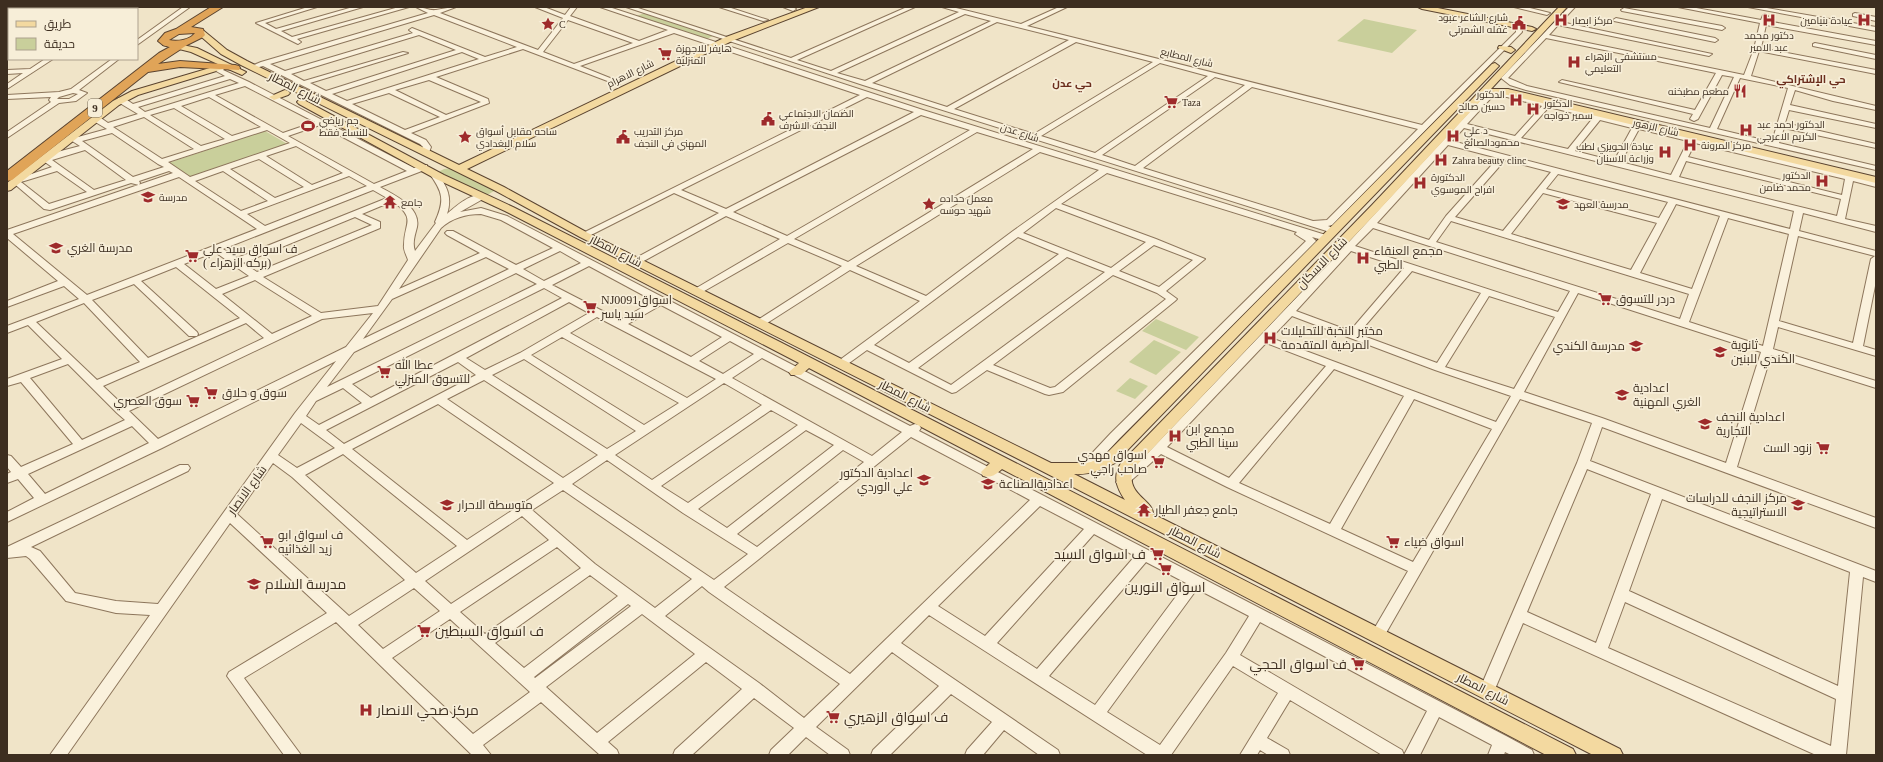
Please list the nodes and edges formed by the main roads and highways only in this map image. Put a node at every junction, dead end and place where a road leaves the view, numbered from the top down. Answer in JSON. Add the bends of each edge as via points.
{"nodes":[{"id":1,"x":218,"y":7,"type":"edge"},
{"id":2,"x":225,"y":7,"type":"edge"},
{"id":3,"x":815,"y":7,"type":"edge"},
{"id":4,"x":1422,"y":7,"type":"edge"},
{"id":5,"x":1437,"y":7,"type":"edge"},
{"id":6,"x":792,"y":8,"type":"edge"},
{"id":7,"x":1550,"y":20,"type":"edge"},
{"id":8,"x":1513,"y":24,"type":"junction"},
{"id":9,"x":201,"y":32,"type":"junction"},
{"id":10,"x":720,"y":40,"type":"junction"},
{"id":11,"x":175,"y":44,"type":"junction"},
{"id":12,"x":1493,"y":68,"type":"junction"},
{"id":13,"x":144,"y":70,"type":"junction"},
{"id":14,"x":228,"y":70,"type":"junction"},
{"id":15,"x":1478,"y":101,"type":"junction"},
{"id":16,"x":1572,"y":107,"type":"junction"},
{"id":17,"x":1595,"y":107,"type":"junction"},
{"id":18,"x":566,"y":113,"type":"junction"},
{"id":19,"x":1420,"y":138,"type":"junction"},
{"id":20,"x":1442,"y":140,"type":"junction"},
{"id":21,"x":452,"y":166,"type":"junction"},
{"id":22,"x":7,"y":167,"type":"edge"},
{"id":23,"x":425,"y":167,"type":"junction"},
{"id":24,"x":1876,"y":172,"type":"edge"},
{"id":25,"x":11,"y":179,"type":"edge"},
{"id":26,"x":1876,"y":180,"type":"edge"},
{"id":27,"x":7,"y":188,"type":"edge"},
{"id":28,"x":500,"y":188,"type":"junction"},
{"id":29,"x":480,"y":197,"type":"junction"},
{"id":30,"x":641,"y":277,"type":"junction"},
{"id":31,"x":628,"y":284,"type":"road end"},
{"id":32,"x":808,"y":362,"type":"junction"},
{"id":33,"x":796,"y":372,"type":"road end"},
{"id":34,"x":858,"y":372,"type":"junction"},
{"id":35,"x":846,"y":382,"type":"junction"},
{"id":36,"x":889,"y":388,"type":"junction"},
{"id":37,"x":876,"y":398,"type":"junction"},
{"id":38,"x":1148,"y":420,"type":"junction"},
{"id":39,"x":1165,"y":427,"type":"junction"},
{"id":40,"x":1136,"y":433,"type":"junction"},
{"id":41,"x":1156,"y":444,"type":"junction"},
{"id":42,"x":1000,"y":462,"type":"junction"},
{"id":43,"x":1045,"y":466,"type":"junction"},
{"id":44,"x":989,"y":472,"type":"road end"},
{"id":45,"x":1155,"y":522,"type":"junction"},
{"id":46,"x":1566,"y":755,"type":"edge"},
{"id":47,"x":1613,"y":755,"type":"edge"}],
"edges":[{"from":1,"to":11,"type":"highway","number":"9"},
{"from":2,"to":9,"type":"highway","number":"9","via":[[208,19]]},
{"from":3,"to":10,"type":"main road","name":"شارع الاهرام"},
{"from":4,"to":8,"type":"main road"},
{"from":5,"to":8,"type":"main road"},
{"from":6,"to":10,"type":"main road","name":"شارع الاهرام"},
{"from":7,"to":8,"type":"main road"},
{"from":7,"to":12,"type":"main road","name":"شارع الاسكان","via":[[1506,49]]},
{"from":7,"to":12,"type":"main road","name":"شارع الاسكان","via":[[1512,65]]},
{"from":9,"to":11,"type":"highway","number":"9","via":[[197,38]]},
{"from":9,"to":11,"type":"highway","via":[[188,30]]},
{"from":9,"to":23,"type":"main road","name":"شارع المطار","via":[[224,52],[327,98]]},
{"from":10,"to":18,"type":"main road","name":"شارع الاهرام","via":[[618,83]]},
{"from":10,"to":18,"type":"main road","name":"شارع الاهرام","via":[[577,112]]},
{"from":11,"to":13,"type":"highway","number":"9"},
{"from":11,"to":14,"type":"main road","name":"شارع المطار"},
{"from":11,"to":22,"type":"highway","number":"9","via":[[145,60]]},
{"from":12,"to":15,"type":"main road","name":"شارع الاسكان"},
{"from":12,"to":17,"type":"main road","name":"شارع الزهور","via":[[1499,81],[1507,86]]},
{"from":12,"to":19,"type":"main road","name":"شارع الاسكان","via":[[1447,108]]},
{"from":13,"to":14,"type":"highway","via":[[175,64]]},
{"from":13,"to":25,"type":"highway","number":"9"},
{"from":14,"to":23,"type":"main road","name":"شارع المطار"},
{"from":14,"to":25,"type":"main road","via":[[153,87],[121,100],[95,118],[74,138]]},
{"from":15,"to":16,"type":"main road","name":"شارع الزهور","via":[[1494,91]]},
{"from":15,"to":20,"type":"main road","name":"شارع الاسكان"},
{"from":16,"to":17,"type":"main road","via":[[1572,104],[1575,104]]},
{"from":16,"to":26,"type":"main road","name":"شارع الزهور"},
{"from":17,"to":24,"type":"main road","name":"شارع الزهور"},
{"from":18,"to":21,"type":"main road","name":"شارع الاهرام"},
{"from":18,"to":21,"type":"main road","via":[[555,114]]},
{"from":19,"to":20,"type":"main road"},
{"from":19,"to":38,"type":"main road","name":"شارع الاسكان","via":[[1378,179],[1330,234],[1156,403]]},
{"from":20,"to":39,"type":"main road","name":"شارع الاسكان","via":[[1239,357]]},
{"from":21,"to":23,"type":"main road","name":"شارع المطار"},
{"from":21,"to":28,"type":"main road","name":"شارع المطار"},
{"from":23,"to":29,"type":"main road","name":"شارع المطار"},
{"from":25,"to":27,"type":"main road"},
{"from":28,"to":29,"type":"main road","via":[[494,194]]},
{"from":28,"to":34,"type":"main road","name":"شارع المطار","via":[[696,292]]},
{"from":29,"to":30,"type":"main road","name":"شارع المطار","via":[[509,209]]},
{"from":30,"to":31,"type":"main road"},
{"from":30,"to":32,"type":"main road","name":"شارع المطار"},
{"from":32,"to":33,"type":"main road"},
{"from":32,"to":35,"type":"main road","name":"شارع المطار"},
{"from":34,"to":35,"type":"main road","via":[[857,378]]},
{"from":34,"to":36,"type":"main road","name":"شارع المطار"},
{"from":35,"to":37,"type":"main road","name":"شارع المطار"},
{"from":36,"to":37,"type":"main road","via":[[879,392]]},
{"from":36,"to":43,"type":"main road","name":"شارع المطار"},
{"from":37,"to":42,"type":"main road","name":"شارع المطار"},
{"from":38,"to":39,"type":"main road","via":[[1154,426]]},
{"from":38,"to":40,"type":"main road","name":"شارع الاسكان"},
{"from":39,"to":41,"type":"main road","name":"شارع الاسكان"},
{"from":40,"to":41,"type":"main road","via":[[1146,434]]},
{"from":40,"to":43,"type":"main road","name":"شارع الاسكان","via":[[1110,460],[1097,467],[1084,470]]},
{"from":41,"to":45,"type":"main road","name":"شارع الاسكان","via":[[1126,467],[1122,482],[1130,496]]},
{"from":42,"to":44,"type":"main road"},
{"from":42,"to":46,"type":"main road","name":"شارع المطار"},
{"from":43,"to":45,"type":"main road","name":"شارع المطار"},
{"from":45,"to":47,"type":"main road","name":"شارع المطار"}]}
